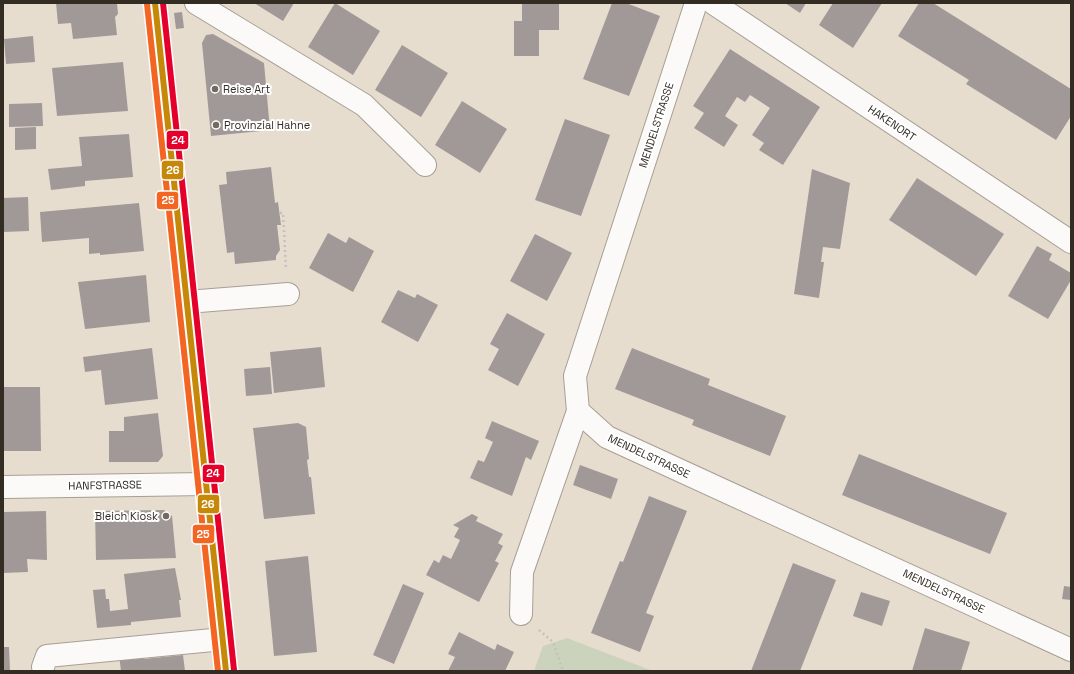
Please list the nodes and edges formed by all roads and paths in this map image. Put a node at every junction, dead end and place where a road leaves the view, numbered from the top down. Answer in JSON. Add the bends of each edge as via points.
{"nodes":[{"id":1,"x":155,"y":3,"type":"edge"},
{"id":2,"x":196,"y":3,"type":"edge"},
{"id":3,"x":696,"y":3,"type":"edge"},
{"id":4,"x":713,"y":3,"type":"edge"},
{"id":5,"x":425,"y":165,"type":"dead end"},
{"id":6,"x":280,"y":213,"type":"dead end"},
{"id":7,"x":1071,"y":242,"type":"edge"},
{"id":8,"x":288,"y":294,"type":"joint"},
{"id":9,"x":187,"y":302,"type":"junction"},
{"id":10,"x":578,"y":411,"type":"junction"},
{"id":11,"x":206,"y":484,"type":"junction"},
{"id":12,"x":3,"y":487,"type":"edge"},
{"id":13,"x":521,"y":614,"type":"joint"},
{"id":14,"x":223,"y":639,"type":"junction"},
{"id":15,"x":1071,"y":650,"type":"edge"},
{"id":16,"x":43,"y":667,"type":"dead end"},
{"id":17,"x":226,"y":671,"type":"edge"},
{"id":18,"x":563,"y":671,"type":"edge"}],
"edges":[{"from":1,"to":9,"type":"street"},
{"from":2,"to":5,"type":"street","via":[[364,105]]},
{"from":3,"to":10,"type":"street","name":"MENDELSTRASSE","via":[[575,376]]},
{"from":4,"to":7,"type":"street","name":"HAKENORT"},
{"from":6,"to":8,"type":"path","via":[[283,213]]},
{"from":8,"to":9,"type":"street"},
{"from":9,"to":11,"type":"street"},
{"from":10,"to":13,"type":"street","via":[[522,572]]},
{"from":10,"to":15,"type":"street","name":"MENDELSTRASSE","via":[[607,437]]},
{"from":11,"to":12,"type":"street","name":"HANFSTRASSE"},
{"from":11,"to":14,"type":"street"},
{"from":13,"to":18,"type":"path","via":[[553,642]]},
{"from":14,"to":16,"type":"street","via":[[47,656]]},
{"from":14,"to":17,"type":"street"}]}
